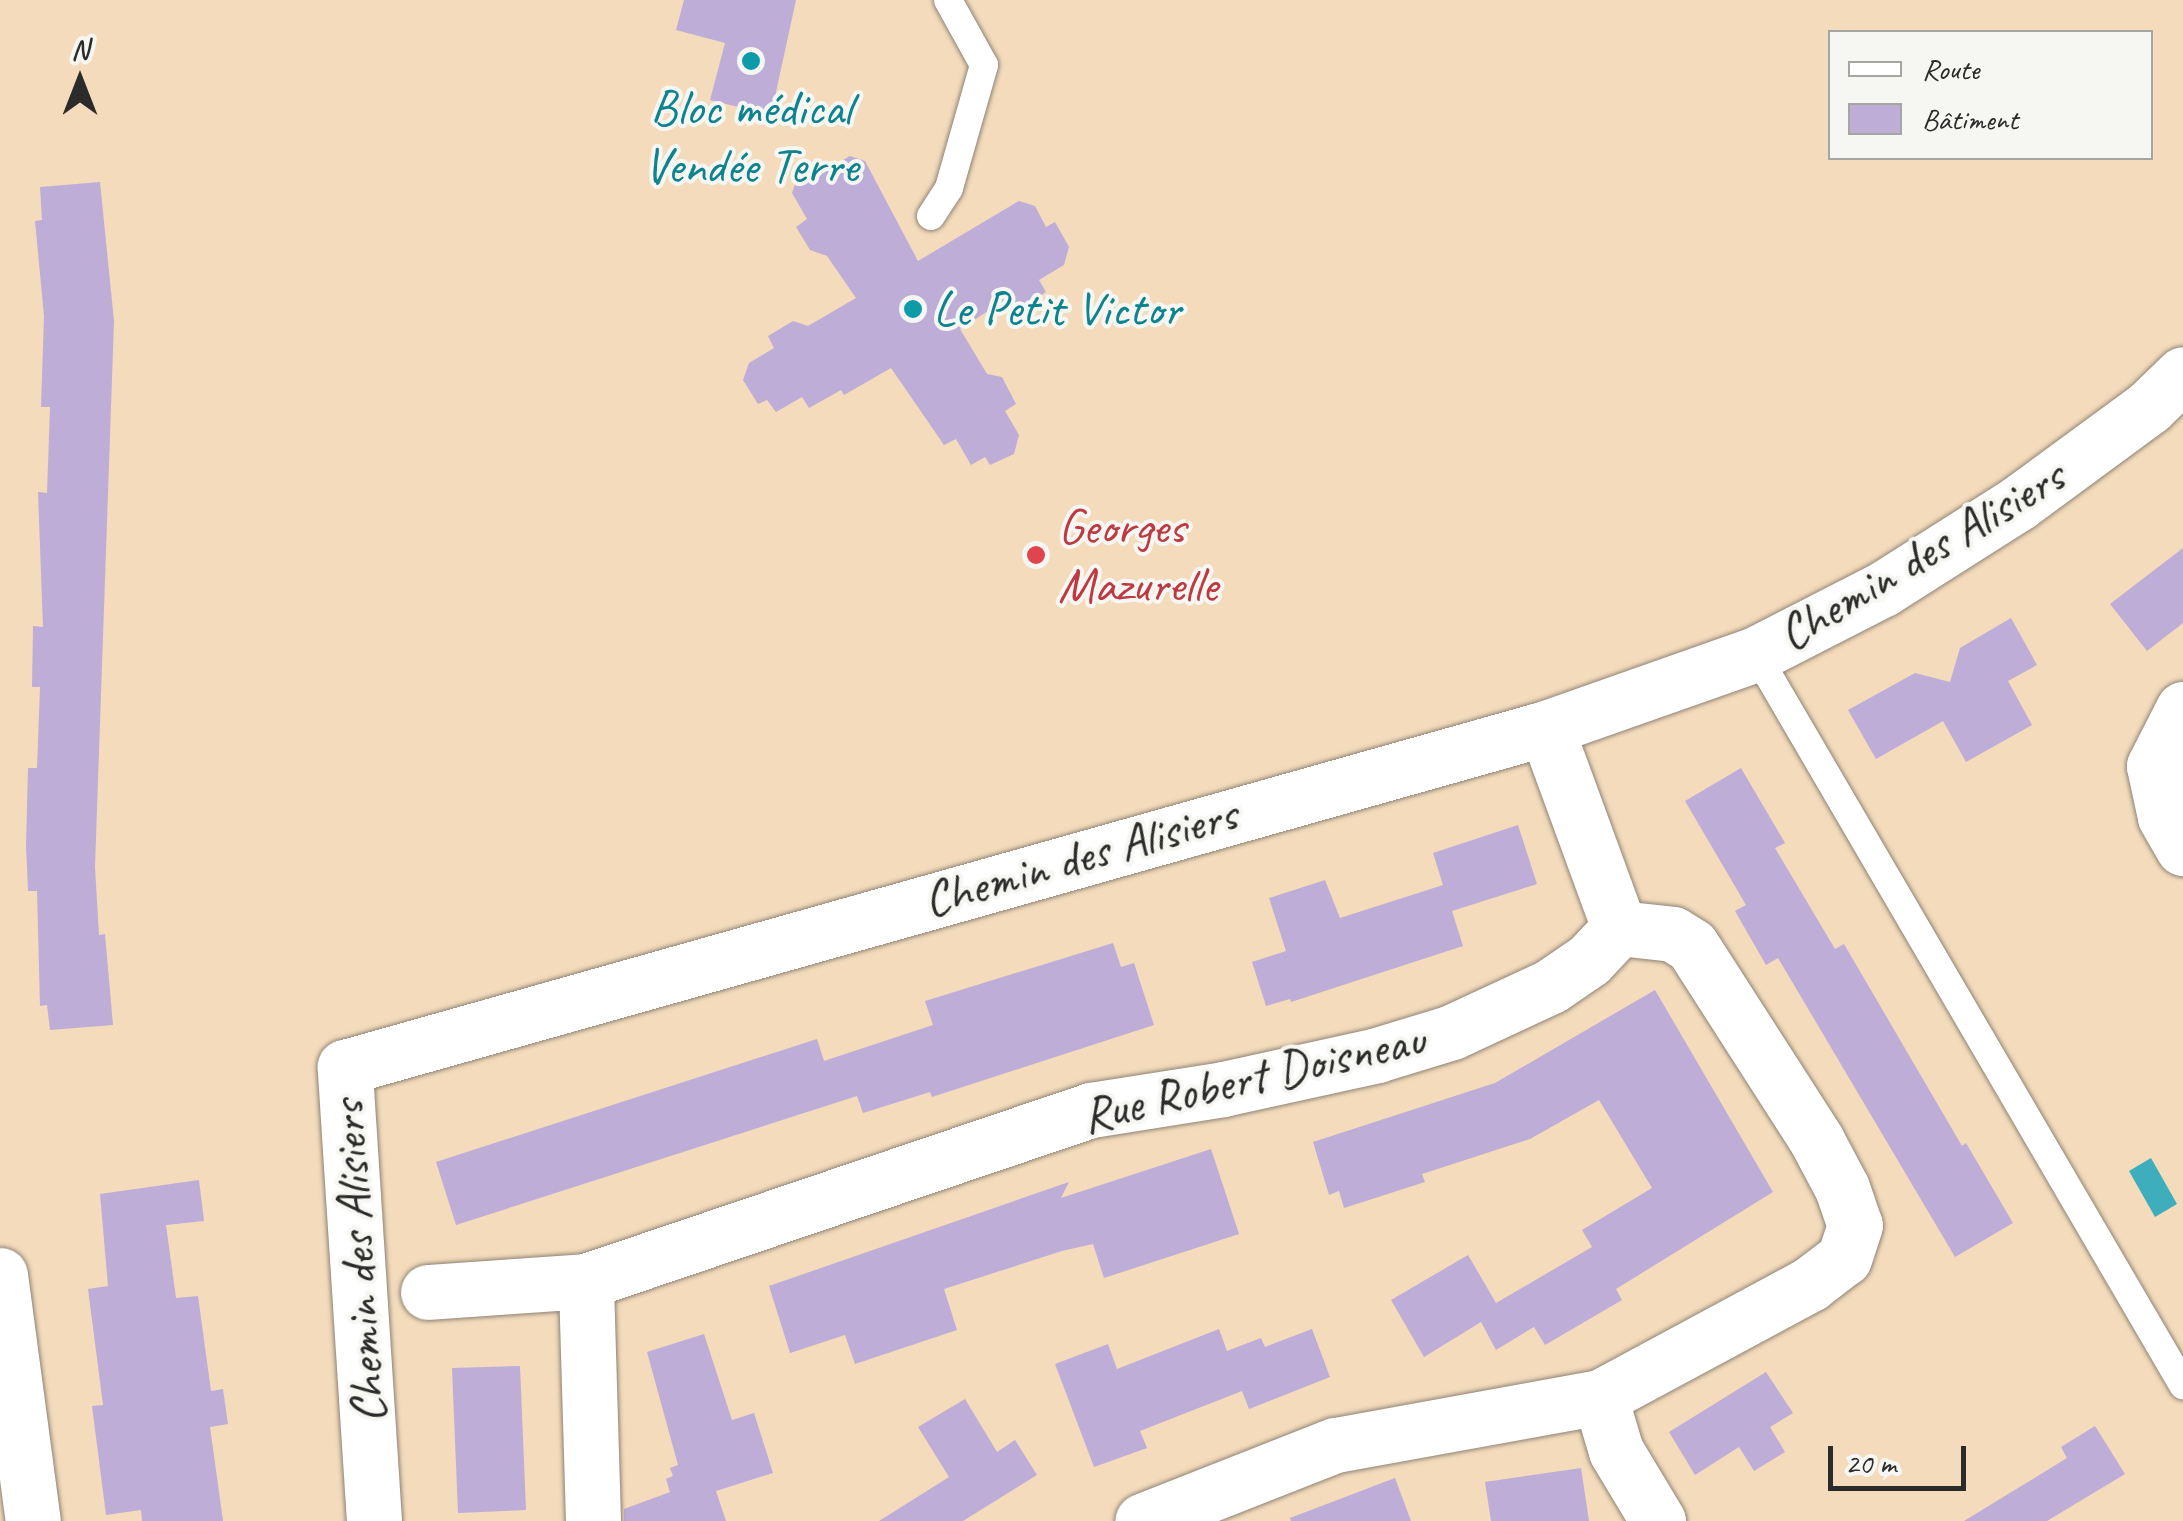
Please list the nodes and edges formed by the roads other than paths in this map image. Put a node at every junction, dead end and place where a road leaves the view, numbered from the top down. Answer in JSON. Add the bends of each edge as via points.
{"nodes":[{"id":1,"x":948,"y":0,"type":"edge"},
{"id":2,"x":930,"y":216,"type":"dead end"},
{"id":3,"x":2183,"y":374,"type":"edge"},
{"id":4,"x":1756,"y":654,"type":"junction"},
{"id":5,"x":2183,"y":709,"type":"edge"},
{"id":6,"x":1546,"y":728,"type":"junction"},
{"id":7,"x":2183,"y":848,"type":"edge"},
{"id":8,"x":1619,"y":928,"type":"junction"},
{"id":9,"x":0,"y":1276,"type":"edge"},
{"id":10,"x":586,"y":1281,"type":"junction"},
{"id":11,"x":428,"y":1292,"type":"dead end"},
{"id":12,"x":2183,"y":1385,"type":"edge"},
{"id":13,"x":1600,"y":1397,"type":"junction"},
{"id":14,"x":33,"y":1521,"type":"edge"},
{"id":15,"x":374,"y":1521,"type":"edge"},
{"id":16,"x":593,"y":1521,"type":"edge"},
{"id":17,"x":1142,"y":1521,"type":"edge"},
{"id":18,"x":1658,"y":1521,"type":"edge"}],
"edges":[{"from":1,"to":2,"type":"lane","via":[[984,64],[949,188]]},
{"from":3,"to":4,"type":"street","name":"Chemin des Alisiers","via":[[2149,407],[2017,504],[1883,589]]},
{"from":4,"to":6,"type":"street","name":"Chemin des Alisiers"},
{"from":4,"to":12,"type":"lane"},
{"from":5,"to":7,"type":"street","via":[[2154,766],[2165,816]]},
{"from":6,"to":8,"type":"street"},
{"from":6,"to":15,"type":"street","name":"Chemin des Alisiers","via":[[344,1067]]},
{"from":8,"to":10,"type":"street","name":"Rue Robert Doisneau","via":[[1551,986],[1452,1032],[1223,1089],[1091,1110]]},
{"from":8,"to":13,"type":"street","via":[[1674,934],[1692,946],[1817,1141],[1855,1225],[1844,1258],[1810,1284]]},
{"from":9,"to":14,"type":"street"},
{"from":10,"to":11,"type":"street","name":"Rue Robert Doisneau"},
{"from":10,"to":16,"type":"street"},
{"from":13,"to":17,"type":"street","via":[[1335,1445]]},
{"from":13,"to":18,"type":"street","via":[[1616,1451]]}]}
